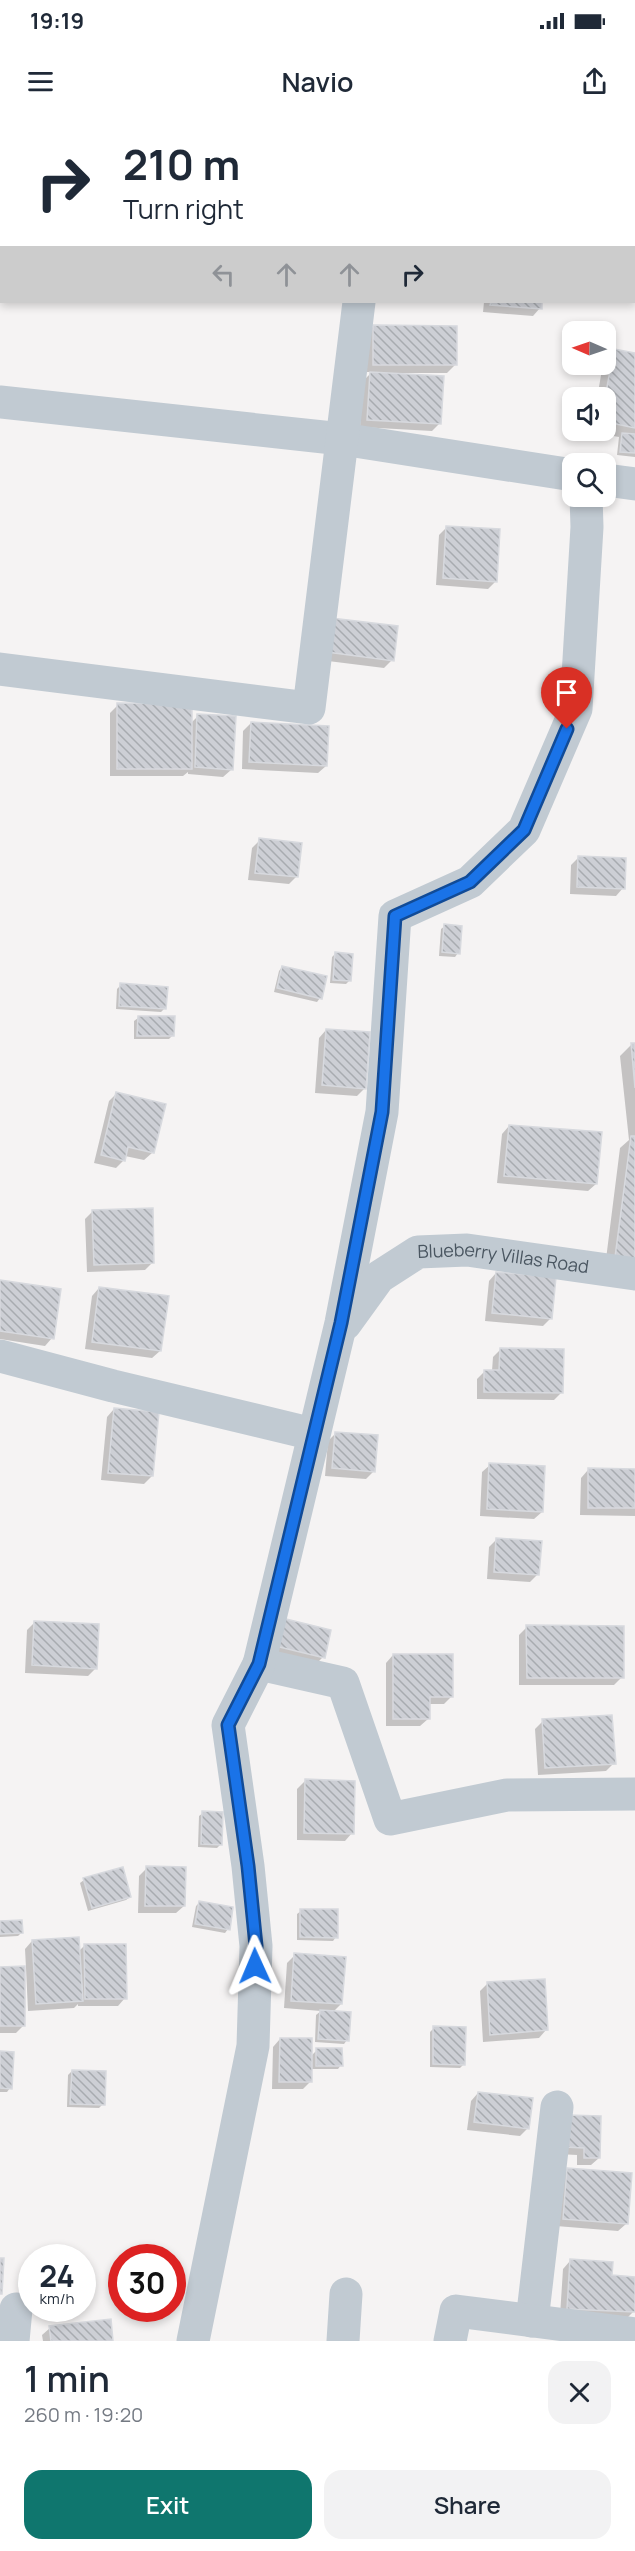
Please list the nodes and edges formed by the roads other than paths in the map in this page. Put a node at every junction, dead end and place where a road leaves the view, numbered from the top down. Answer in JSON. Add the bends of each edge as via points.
{"nodes":[{"id":1,"x":359,"y":303,"type":"edge"},
{"id":2,"x":0,"y":402,"type":"edge"},
{"id":3,"x":342,"y":439,"type":"junction"},
{"id":4,"x":562,"y":473,"type":"edge"},
{"id":5,"x":616,"y":481,"type":"edge"},
{"id":6,"x":635,"y":484,"type":"edge"},
{"id":7,"x":586,"y":507,"type":"edge"},
{"id":8,"x":0,"y":669,"type":"edge"},
{"id":9,"x":635,"y":1274,"type":"edge"},
{"id":10,"x":338,"y":1335,"type":"junction"},
{"id":11,"x":0,"y":1356,"type":"edge"},
{"id":12,"x":313,"y":1434,"type":"junction"},
{"id":13,"x":259,"y":1664,"type":"junction"},
{"id":14,"x":635,"y":1794,"type":"edge"},
{"id":15,"x":556,"y":2107,"type":"dead end"},
{"id":16,"x":346,"y":2294,"type":"dead end"},
{"id":17,"x":16,"y":2309,"type":"dead end"},
{"id":18,"x":532,"y":2321,"type":"junction"},
{"id":19,"x":635,"y":2334,"type":"edge"},
{"id":20,"x":13,"y":2341,"type":"edge"},
{"id":21,"x":193,"y":2341,"type":"edge"},
{"id":22,"x":344,"y":2341,"type":"edge"},
{"id":23,"x":450,"y":2341,"type":"edge"}],
"edges":[{"from":1,"to":3,"type":"street"},
{"from":2,"to":3,"type":"street"},
{"from":3,"to":4,"type":"street"},
{"from":3,"to":8,"type":"street","via":[[309,708]]},
{"from":5,"to":6,"type":"street"},
{"from":7,"to":10,"type":"street","via":[[576,710],[524,830],[470,882],[395,916],[382,1112]]},
{"from":9,"to":10,"type":"street","name":"Blueberry Villas Road","via":[[467,1250],[418,1252],[379,1277]]},
{"from":10,"to":12,"type":"street"},
{"from":11,"to":12,"type":"street"},
{"from":12,"to":13,"type":"street"},
{"from":13,"to":14,"type":"street","via":[[343,1683],[390,1819],[507,1795]]},
{"from":13,"to":21,"type":"street","via":[[228,1725],[256,1946],[253,2046]]},
{"from":15,"to":18,"type":"street"},
{"from":16,"to":22,"type":"street"},
{"from":17,"to":20,"type":"street"},
{"from":18,"to":19,"type":"street"},
{"from":18,"to":23,"type":"street","via":[[456,2311]]}]}
